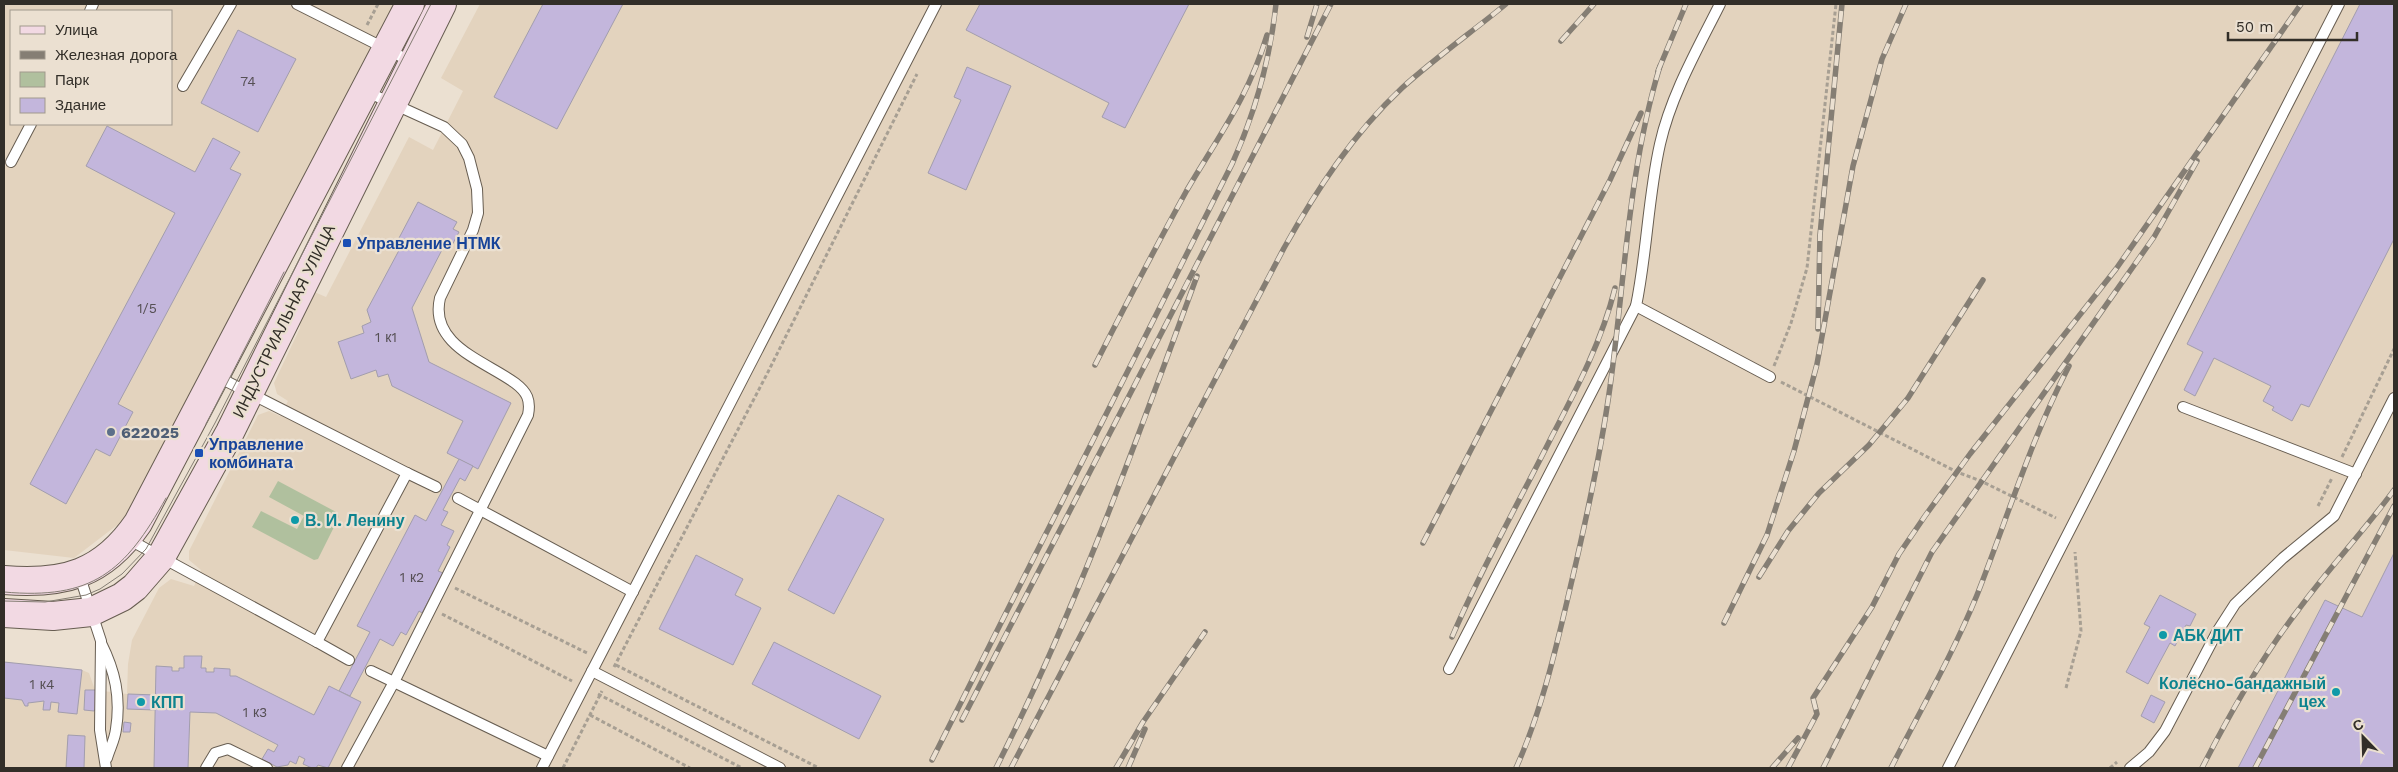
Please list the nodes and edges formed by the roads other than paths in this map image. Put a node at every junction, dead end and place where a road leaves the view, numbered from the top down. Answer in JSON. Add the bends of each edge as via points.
{"nodes":[{"id":1,"x":231,"y":4,"type":"edge"},
{"id":2,"x":296,"y":4,"type":"edge"},
{"id":3,"x":410,"y":4,"type":"edge"},
{"id":4,"x":442,"y":4,"type":"edge"},
{"id":5,"x":936,"y":4,"type":"edge"},
{"id":6,"x":1720,"y":4,"type":"edge"},
{"id":7,"x":2339,"y":4,"type":"edge"},
{"id":8,"x":386,"y":49,"type":"junction"},
{"id":9,"x":412,"y":62,"type":"junction"},
{"id":10,"x":183,"y":86,"type":"dead end"},
{"id":11,"x":364,"y":90,"type":"junction"},
{"id":12,"x":391,"y":103,"type":"junction"},
{"id":13,"x":30,"y":125,"type":"edge"},
{"id":14,"x":11,"y":162,"type":"dead end"},
{"id":15,"x":1636,"y":306,"type":"junction"},
{"id":16,"x":216,"y":375,"type":"junction"},
{"id":17,"x":1770,"y":377,"type":"road end"},
{"id":18,"x":249,"y":392,"type":"junction"},
{"id":19,"x":2394,"y":398,"type":"edge"},
{"id":20,"x":2183,"y":407,"type":"dead end"},
{"id":21,"x":407,"y":473,"type":"junction"},
{"id":22,"x":2356,"y":474,"type":"junction"},
{"id":23,"x":436,"y":488,"type":"dead end"},
{"id":24,"x":458,"y":498,"type":"dead end"},
{"id":25,"x":479,"y":509,"type":"junction"},
{"id":26,"x":127,"y":539,"type":"junction"},
{"id":27,"x":161,"y":557,"type":"junction"},
{"id":28,"x":79,"y":574,"type":"junction"},
{"id":29,"x":4,"y":580,"type":"edge"},
{"id":30,"x":633,"y":592,"type":"junction"},
{"id":31,"x":91,"y":612,"type":"junction"},
{"id":32,"x":4,"y":613,"type":"edge"},
{"id":33,"x":101,"y":641,"type":"junction"},
{"id":34,"x":317,"y":642,"type":"junction"},
{"id":35,"x":349,"y":660,"type":"dead end"},
{"id":36,"x":1448,"y":669,"type":"dead end"},
{"id":37,"x":372,"y":671,"type":"dead end"},
{"id":38,"x":592,"y":671,"type":"junction"},
{"id":39,"x":394,"y":682,"type":"junction"},
{"id":40,"x":548,"y":756,"type":"junction"},
{"id":41,"x":106,"y":764,"type":"edge"},
{"id":42,"x":206,"y":768,"type":"edge"},
{"id":43,"x":267,"y":768,"type":"edge"},
{"id":44,"x":347,"y":768,"type":"edge"},
{"id":45,"x":542,"y":768,"type":"edge"},
{"id":46,"x":780,"y":768,"type":"edge"},
{"id":47,"x":1948,"y":768,"type":"edge"},
{"id":48,"x":2130,"y":768,"type":"edge"}],
"edges":[{"from":1,"to":10,"type":"lane"},
{"from":2,"to":8,"type":"lane"},
{"from":3,"to":8,"type":"main road","name":"ИНДУСТРИАЛЬНАЯ УЛИЦА"},
{"from":4,"to":9,"type":"main road","name":"ИНДУСТРИАЛЬНАЯ УЛИЦА"},
{"from":5,"to":30,"type":"lane"},
{"from":6,"to":15,"type":"lane","via":[[1665,125],[1655,169]]},
{"from":7,"to":47,"type":"lane"},
{"from":8,"to":9,"type":"lane"},
{"from":8,"to":11,"type":"main road","name":"ИНДУСТРИАЛЬНАЯ УЛИЦА"},
{"from":9,"to":12,"type":"main road","name":"ИНДУСТРИАЛЬНАЯ УЛИЦА"},
{"from":11,"to":12,"type":"lane"},
{"from":11,"to":16,"type":"main road","name":"ИНДУСТРИАЛЬНАЯ УЛИЦА"},
{"from":12,"to":18,"type":"main road","name":"ИНДУСТРИАЛЬНАЯ УЛИЦА"},
{"from":12,"to":25,"type":"lane","via":[[452,133],[470,158],[474,175],[478,213],[440,298],[437,309],[443,332],[452,343],[524,390],[530,403],[528,414]]},
{"from":13,"to":14,"type":"lane"},
{"from":15,"to":17,"type":"lane"},
{"from":15,"to":36,"type":"lane"},
{"from":16,"to":18,"type":"lane"},
{"from":16,"to":26,"type":"main road","name":"ИНДУСТРИАЛЬНАЯ УЛИЦА"},
{"from":18,"to":21,"type":"lane"},
{"from":18,"to":27,"type":"main road","name":"ИНДУСТРИАЛЬНАЯ УЛИЦА"},
{"from":19,"to":22,"type":"lane"},
{"from":20,"to":22,"type":"lane"},
{"from":21,"to":23,"type":"lane"},
{"from":21,"to":34,"type":"lane"},
{"from":22,"to":48,"type":"lane","via":[[2334,516],[2283,558],[2226,616],[2165,732]]},
{"from":24,"to":25,"type":"lane"},
{"from":25,"to":30,"type":"lane"},
{"from":25,"to":39,"type":"lane"},
{"from":26,"to":27,"type":"lane"},
{"from":26,"to":28,"type":"main road","name":"ИНДУСТРИАЛЬНАЯ УЛИЦА","via":[[108,558]]},
{"from":27,"to":31,"type":"main road","name":"ИНДУСТРИАЛЬНАЯ УЛИЦА","via":[[129,592]]},
{"from":27,"to":34,"type":"lane"},
{"from":28,"to":29,"type":"main road","name":"ИНДУСТРИАЛЬНАЯ УЛИЦА","via":[[47,581]]},
{"from":28,"to":31,"type":"lane"},
{"from":30,"to":38,"type":"lane"},
{"from":31,"to":32,"type":"main road","name":"ИНДУСТРИАЛЬНАЯ УЛИЦА","via":[[53,616]]},
{"from":31,"to":33,"type":"lane"},
{"from":33,"to":41,"type":"lane","via":[[100,730]]},
{"from":33,"to":41,"type":"lane","via":[[114,671],[118,693],[116,729]]},
{"from":34,"to":35,"type":"lane"},
{"from":37,"to":39,"type":"lane"},
{"from":38,"to":40,"type":"lane"},
{"from":38,"to":46,"type":"lane"},
{"from":39,"to":40,"type":"lane"},
{"from":39,"to":44,"type":"lane"},
{"from":40,"to":45,"type":"lane"},
{"from":42,"to":43,"type":"lane","via":[[215,753],[228,749]]}]}
